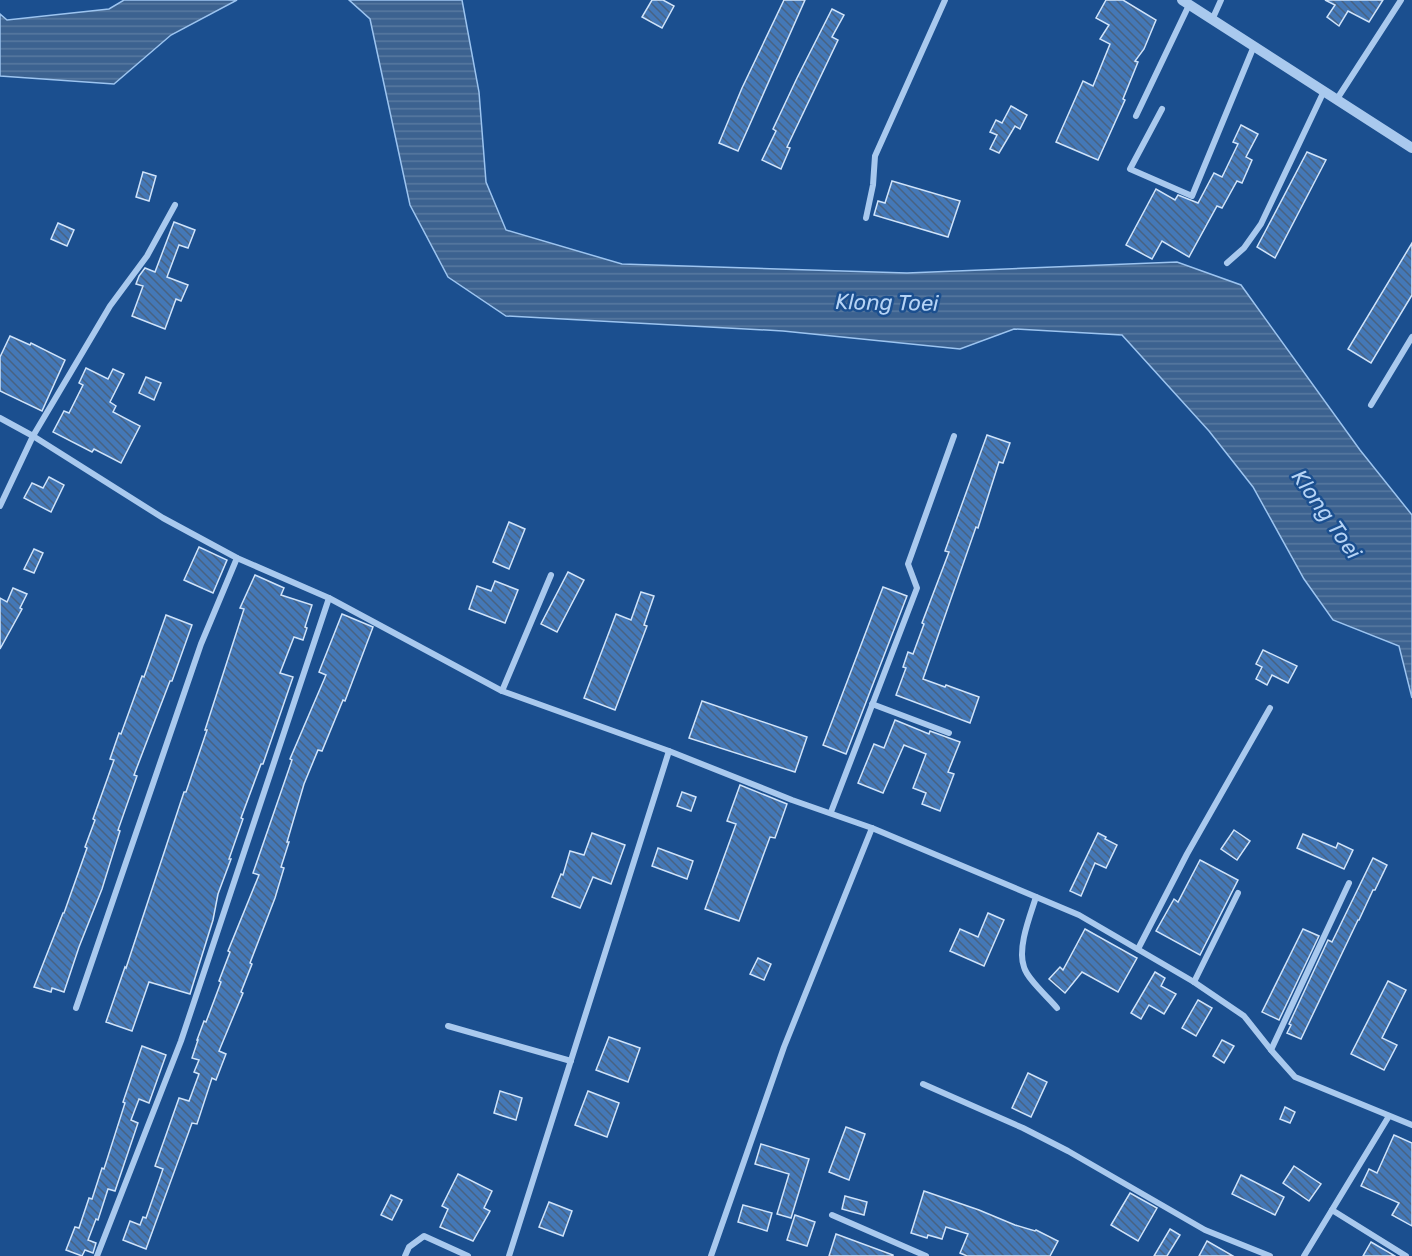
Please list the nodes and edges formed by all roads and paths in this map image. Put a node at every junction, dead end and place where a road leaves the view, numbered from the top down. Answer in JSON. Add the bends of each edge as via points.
{"nodes":[{"id":1,"x":945,"y":0,"type":"edge"},
{"id":2,"x":1221,"y":0,"type":"edge"},
{"id":3,"x":1401,"y":0,"type":"edge"},
{"id":4,"x":1185,"y":2,"type":"edge"},
{"id":5,"x":1212,"y":20,"type":"junction"},
{"id":6,"x":1254,"y":46,"type":"junction"},
{"id":7,"x":1324,"y":91,"type":"junction"},
{"id":8,"x":1337,"y":99,"type":"junction"},
{"id":9,"x":1162,"y":109,"type":"dead end"},
{"id":10,"x":1136,"y":116,"type":"dead end"},
{"id":11,"x":1412,"y":148,"type":"edge"},
{"id":12,"x":175,"y":205,"type":"dead end"},
{"id":13,"x":866,"y":218,"type":"dead end"},
{"id":14,"x":1227,"y":263,"type":"dead end"},
{"id":15,"x":1412,"y":337,"type":"edge"},
{"id":16,"x":1371,"y":405,"type":"dead end"},
{"id":17,"x":0,"y":418,"type":"edge"},
{"id":18,"x":33,"y":436,"type":"junction"},
{"id":19,"x":954,"y":436,"type":"dead end"},
{"id":20,"x":0,"y":506,"type":"edge"},
{"id":21,"x":237,"y":558,"type":"junction"},
{"id":22,"x":551,"y":575,"type":"dead end"},
{"id":23,"x":329,"y":598,"type":"junction"},
{"id":24,"x":502,"y":691,"type":"junction"},
{"id":25,"x":872,"y":704,"type":"junction"},
{"id":26,"x":1270,"y":708,"type":"dead end"},
{"id":27,"x":949,"y":732,"type":"dead end"},
{"id":28,"x":669,"y":751,"type":"junction"},
{"id":29,"x":831,"y":812,"type":"junction"},
{"id":30,"x":872,"y":828,"type":"junction"},
{"id":31,"x":1349,"y":882,"type":"dead end"},
{"id":32,"x":1238,"y":893,"type":"dead end"},
{"id":33,"x":1036,"y":897,"type":"junction"},
{"id":34,"x":1138,"y":949,"type":"junction"},
{"id":35,"x":1194,"y":982,"type":"junction"},
{"id":36,"x":76,"y":1008,"type":"dead end"},
{"id":37,"x":1057,"y":1008,"type":"dead end"},
{"id":38,"x":448,"y":1026,"type":"dead end"},
{"id":39,"x":1271,"y":1050,"type":"junction"},
{"id":40,"x":571,"y":1061,"type":"junction"},
{"id":41,"x":922,"y":1084,"type":"dead end"},
{"id":42,"x":1389,"y":1116,"type":"junction"},
{"id":43,"x":1412,"y":1125,"type":"edge"},
{"id":44,"x":1332,"y":1210,"type":"junction"},
{"id":45,"x":832,"y":1215,"type":"dead end"},
{"id":46,"x":97,"y":1256,"type":"edge"},
{"id":47,"x":405,"y":1256,"type":"edge"},
{"id":48,"x":468,"y":1256,"type":"edge"},
{"id":49,"x":509,"y":1256,"type":"edge"},
{"id":50,"x":711,"y":1256,"type":"edge"},
{"id":51,"x":926,"y":1256,"type":"edge"},
{"id":52,"x":1270,"y":1256,"type":"edge"},
{"id":53,"x":1304,"y":1256,"type":"edge"},
{"id":54,"x":1406,"y":1256,"type":"edge"}],
"edges":[{"from":1,"to":13,"type":"street","via":[[875,156]]},
{"from":2,"to":5,"type":"street"},
{"from":3,"to":8,"type":"street"},
{"from":4,"to":5,"type":"street"},
{"from":4,"to":10,"type":"street"},
{"from":5,"to":6,"type":"street"},
{"from":6,"to":7,"type":"street"},
{"from":6,"to":9,"type":"street","via":[[1192,195],[1130,169]]},
{"from":7,"to":8,"type":"street"},
{"from":7,"to":14,"type":"street","via":[[1261,224]]},
{"from":8,"to":11,"type":"street"},
{"from":12,"to":18,"type":"street"},
{"from":15,"to":16,"type":"street"},
{"from":17,"to":18,"type":"street"},
{"from":18,"to":20,"type":"street"},
{"from":18,"to":21,"type":"street","via":[[162,518]]},
{"from":19,"to":25,"type":"street","via":[[908,564],[917,588]]},
{"from":21,"to":23,"type":"street"},
{"from":21,"to":36,"type":"street","via":[[201,644]]},
{"from":22,"to":24,"type":"street"},
{"from":23,"to":24,"type":"street"},
{"from":23,"to":46,"type":"street","via":[[181,1041]]},
{"from":24,"to":28,"type":"street"},
{"from":25,"to":27,"type":"street"},
{"from":25,"to":29,"type":"street"},
{"from":26,"to":34,"type":"street"},
{"from":28,"to":29,"type":"street"},
{"from":28,"to":40,"type":"street"},
{"from":29,"to":30,"type":"street"},
{"from":30,"to":33,"type":"street"},
{"from":30,"to":50,"type":"street","via":[[784,1047]]},
{"from":31,"to":39,"type":"street"},
{"from":32,"to":35,"type":"street"},
{"from":33,"to":34,"type":"street","via":[[1079,915]]},
{"from":33,"to":37,"type":"street","via":[[1022,952],[1024,968]]},
{"from":34,"to":35,"type":"street"},
{"from":35,"to":39,"type":"street","via":[[1244,1016]]},
{"from":38,"to":40,"type":"street"},
{"from":39,"to":42,"type":"street","via":[[1295,1077]]},
{"from":40,"to":49,"type":"street"},
{"from":41,"to":52,"type":"street","via":[[1068,1151],[1205,1230]]},
{"from":42,"to":43,"type":"street"},
{"from":42,"to":44,"type":"street"},
{"from":44,"to":53,"type":"street"},
{"from":44,"to":54,"type":"street"},
{"from":45,"to":51,"type":"street"},
{"from":47,"to":48,"type":"street","via":[[409,1247],[424,1236]]}]}
